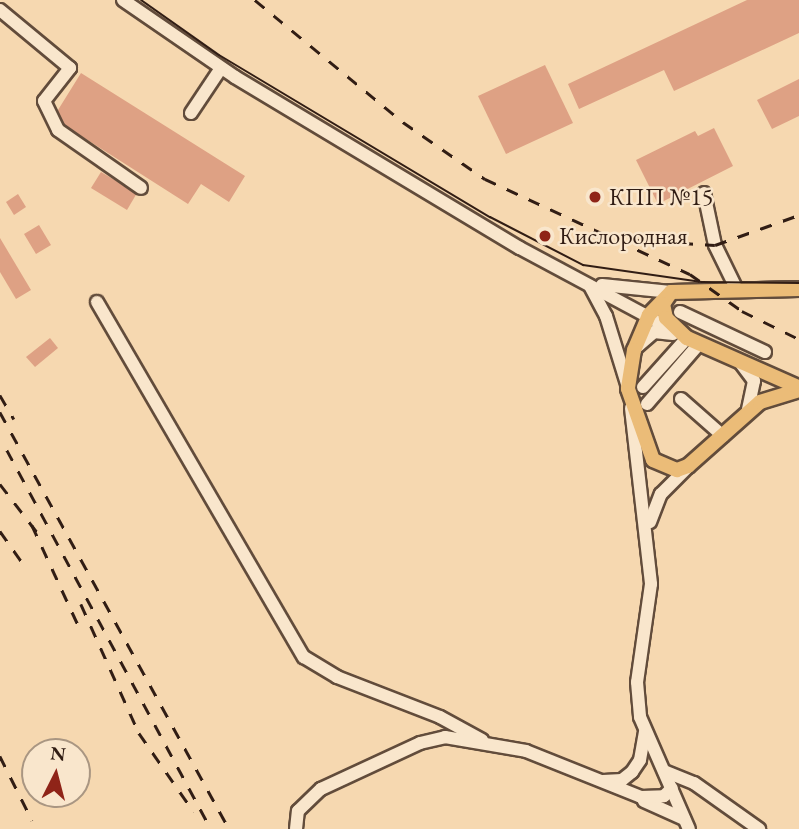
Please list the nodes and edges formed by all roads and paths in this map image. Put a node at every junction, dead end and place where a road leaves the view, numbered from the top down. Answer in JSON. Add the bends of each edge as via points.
{"nodes":[{"id":1,"x":123,"y":0,"type":"edge"},
{"id":2,"x":0,"y":10,"type":"edge"},
{"id":3,"x":221,"y":68,"type":"junction"},
{"id":4,"x":191,"y":113,"type":"dead end"},
{"id":5,"x":141,"y":188,"type":"dead end"},
{"id":6,"x":704,"y":193,"type":"dead end"},
{"id":7,"x":582,"y":280,"type":"junction"},
{"id":8,"x":799,"y":289,"type":"edge"},
{"id":9,"x":737,"y":290,"type":"junction"},
{"id":10,"x":671,"y":292,"type":"junction"},
{"id":11,"x":97,"y":302,"type":"dead end"},
{"id":12,"x":680,"y":312,"type":"dead end"},
{"id":13,"x":649,"y":315,"type":"junction"},
{"id":14,"x":737,"y":339,"type":"junction"},
{"id":15,"x":693,"y":341,"type":"junction"},
{"id":16,"x":634,"y":350,"type":"junction"},
{"id":17,"x":765,"y":352,"type":"dead end"},
{"id":18,"x":726,"y":357,"type":"junction"},
{"id":19,"x":742,"y":365,"type":"junction"},
{"id":20,"x":636,"y":388,"type":"junction"},
{"id":21,"x":799,"y":389,"type":"edge"},
{"id":22,"x":681,"y":399,"type":"dead end"},
{"id":23,"x":647,"y":404,"type":"dead end"},
{"id":24,"x":745,"y":416,"type":"junction"},
{"id":25,"x":723,"y":436,"type":"junction"},
{"id":26,"x":688,"y":466,"type":"junction"},
{"id":27,"x":648,"y":536,"type":"junction"},
{"id":28,"x":645,"y":730,"type":"junction"},
{"id":29,"x":482,"y":740,"type":"junction"},
{"id":30,"x":664,"y":771,"type":"junction"},
{"id":31,"x":585,"y":776,"type":"junction"},
{"id":32,"x":672,"y":788,"type":"junction"},
{"id":33,"x":628,"y":794,"type":"junction"},
{"id":34,"x":687,"y":824,"type":"edge"},
{"id":35,"x":296,"y":829,"type":"edge"},
{"id":36,"x":758,"y":829,"type":"edge"}],
"edges":[{"from":1,"to":3,"type":"street"},
{"from":2,"to":5,"type":"street","via":[[70,68],[44,101],[58,130]]},
{"from":3,"to":4,"type":"street"},
{"from":3,"to":7,"type":"street"},
{"from":6,"to":9,"type":"street","via":[[715,245]]},
{"from":7,"to":10,"type":"street","via":[[616,289]]},
{"from":7,"to":13,"type":"street"},
{"from":7,"to":20,"type":"street","via":[[600,299]]},
{"from":8,"to":9,"type":"main road"},
{"from":9,"to":10,"type":"main road"},
{"from":10,"to":13,"type":"main road"},
{"from":10,"to":15,"type":"main road","via":[[664,312]]},
{"from":11,"to":29,"type":"street","via":[[304,657],[337,677],[440,717]]},
{"from":12,"to":14,"type":"street"},
{"from":13,"to":15,"type":"street"},
{"from":13,"to":16,"type":"main road"},
{"from":14,"to":17,"type":"street"},
{"from":14,"to":18,"type":"street"},
{"from":15,"to":16,"type":"street","via":[[654,332]]},
{"from":15,"to":18,"type":"main road"},
{"from":15,"to":20,"type":"street"},
{"from":15,"to":23,"type":"street"},
{"from":16,"to":20,"type":"main road"},
{"from":18,"to":19,"type":"main road"},
{"from":19,"to":21,"type":"main road"},
{"from":19,"to":24,"type":"street","via":[[754,381],[755,393]]},
{"from":20,"to":26,"type":"main road","via":[[653,460],[667,470]]},
{"from":20,"to":27,"type":"street"},
{"from":21,"to":24,"type":"main road","via":[[772,395]]},
{"from":22,"to":25,"type":"street"},
{"from":24,"to":25,"type":"main road"},
{"from":25,"to":26,"type":"main road"},
{"from":26,"to":27,"type":"street","via":[[652,509]]},
{"from":27,"to":28,"type":"street","via":[[650,611],[637,682]]},
{"from":28,"to":30,"type":"street"},
{"from":28,"to":31,"type":"street","via":[[640,760],[622,780]]},
{"from":29,"to":31,"type":"street","via":[[526,751]]},
{"from":29,"to":35,"type":"street","via":[[420,743],[321,789],[298,811]]},
{"from":30,"to":32,"type":"street"},
{"from":30,"to":36,"type":"street","via":[[694,783]]},
{"from":31,"to":33,"type":"street"},
{"from":32,"to":33,"type":"street","via":[[653,798]]},
{"from":32,"to":34,"type":"street"},
{"from":33,"to":34,"type":"street"}]}
